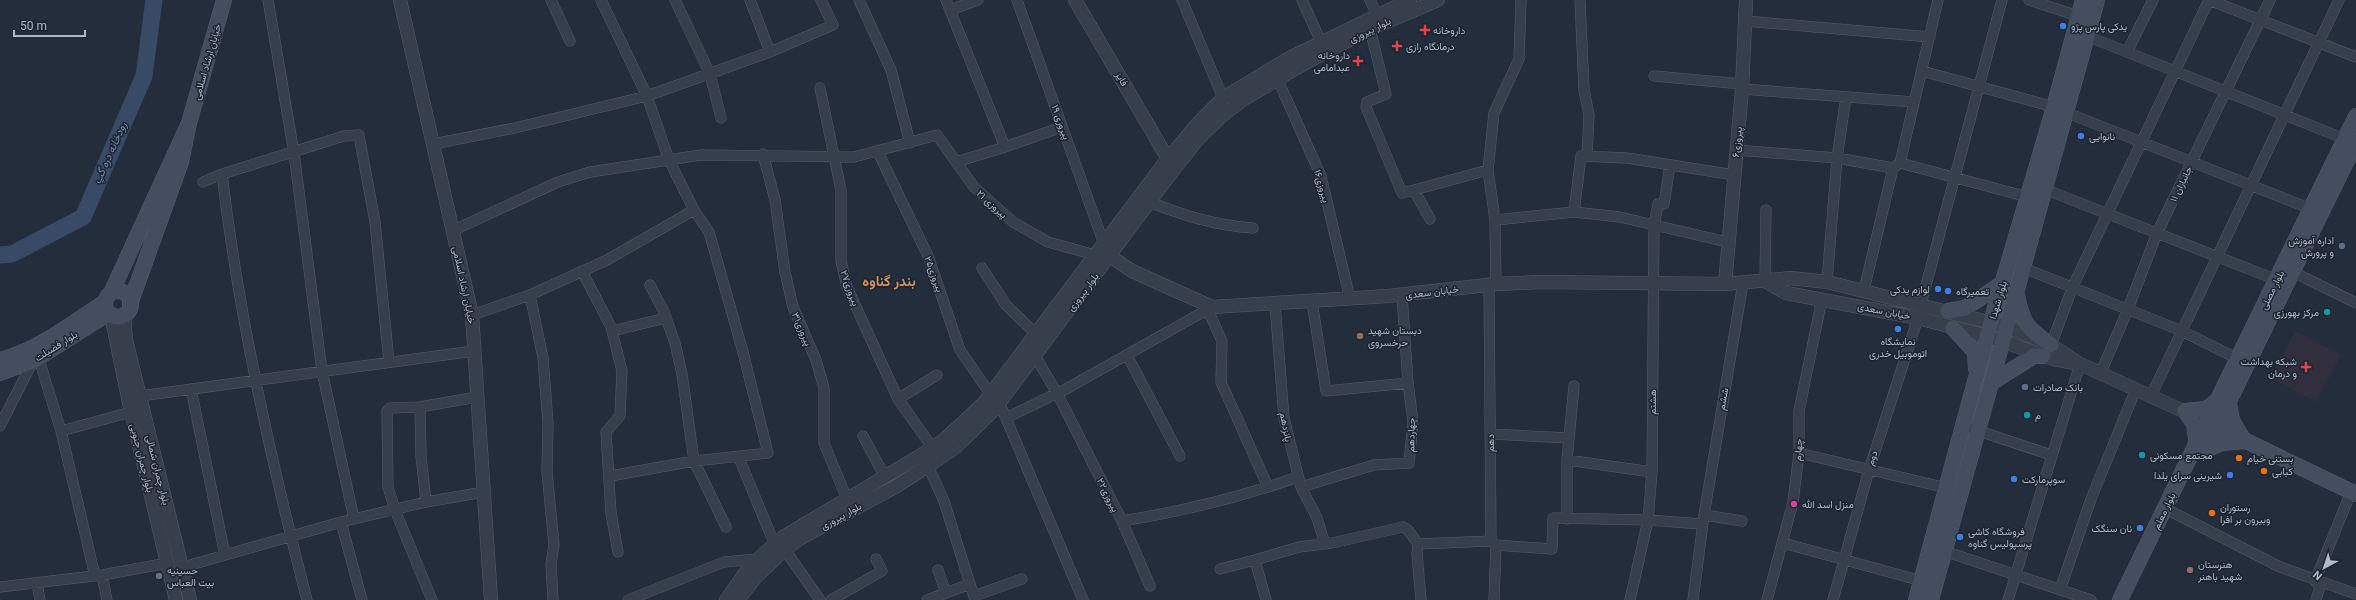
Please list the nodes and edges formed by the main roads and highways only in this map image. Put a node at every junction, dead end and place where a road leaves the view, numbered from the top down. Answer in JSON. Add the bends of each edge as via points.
{"nodes":[{"id":1,"x":224,"y":0,"type":"edge"},
{"id":2,"x":2083,"y":0,"type":"edge"},
{"id":3,"x":2097,"y":0,"type":"edge"},
{"id":4,"x":2060,"y":110,"type":"junction"},
{"id":5,"x":2356,"y":116,"type":"edge"},
{"id":6,"x":189,"y":123,"type":"junction"},
{"id":7,"x":2350,"y":140,"type":"edge"},
{"id":8,"x":2341,"y":161,"type":"junction"},
{"id":9,"x":2010,"y":286,"type":"junction"},
{"id":10,"x":115,"y":307,"type":"junction"},
{"id":11,"x":1948,"y":311,"type":"road end"},
{"id":12,"x":1954,"y":328,"type":"road end"},
{"id":13,"x":0,"y":360,"type":"edge"},
{"id":14,"x":0,"y":373,"type":"edge"},
{"id":15,"x":1976,"y":376,"type":"junction"},
{"id":16,"x":1991,"y":383,"type":"junction"},
{"id":17,"x":2224,"y":401,"type":"junction"},
{"id":18,"x":2213,"y":424,"type":"junction"},
{"id":19,"x":2244,"y":441,"type":"junction"},
{"id":20,"x":2200,"y":448,"type":"junction"},
{"id":21,"x":2353,"y":493,"type":"edge"},
{"id":22,"x":1916,"y":600,"type":"edge"},
{"id":23,"x":1931,"y":600,"type":"edge"},
{"id":24,"x":2120,"y":600,"type":"edge"},
{"id":25,"x":2131,"y":600,"type":"edge"}],
"edges":[{"from":1,"to":6,"type":"main road","name":"خیابان ارشاد اسلامی"},
{"from":2,"to":4,"type":"main road","name":"بلوار شهدا"},
{"from":3,"to":4,"type":"main road","name":"بلوار شهدا"},
{"from":4,"to":9,"type":"main road","name":"بلوار شهدا","via":[[2028,197]]},
{"from":4,"to":9,"type":"main road","name":"بلوار شهدا","via":[[2044,189],[2021,268]]},
{"from":5,"to":7,"type":"main road","name":"بلوار مصلی"},
{"from":6,"to":10,"type":"main road"},
{"from":6,"to":10,"type":"main road","via":[[180,162]]},
{"from":7,"to":8,"type":"main road","name":"بلوار مصلی"},
{"from":8,"to":17,"type":"main road","name":"بلوار مصلی","via":[[2293,272]]},
{"from":8,"to":17,"type":"main road","name":"بلوار مصلی","via":[[2311,209],[2276,280],[2238,359]]},
{"from":9,"to":11,"type":"main road","via":[[1965,308]]},
{"from":9,"to":15,"type":"main road","name":"بلوار شهدا","via":[[1989,329]]},
{"from":9,"to":16,"type":"main road","name":"بلوار شهدا","via":[[2006,334]]},
{"from":9,"to":16,"type":"main road","via":[[2022,319],[2047,350]]},
{"from":10,"to":13,"type":"main road","name":"بلوار فضیلت","via":[[12,357]]},
{"from":10,"to":14,"type":"main road","name":"بلوار فضیلت","via":[[36,359]]},
{"from":12,"to":15,"type":"main road","via":[[1975,352]]},
{"from":15,"to":22,"type":"main road","name":"بلوار شهدا"},
{"from":16,"to":23,"type":"main road","name":"بلوار شهدا"},
{"from":17,"to":18,"type":"main road","name":"بلوار مصلی"},
{"from":17,"to":19,"type":"main road"},
{"from":17,"to":20,"type":"main road","via":[[2206,409],[2185,411],[2194,424]]},
{"from":18,"to":19,"type":"main road"},
{"from":18,"to":20,"type":"main road","name":"بلوار معلم"},
{"from":19,"to":20,"type":"main road"},
{"from":19,"to":21,"type":"main road"},
{"from":20,"to":24,"type":"main road","name":"بلوار معلم"},
{"from":20,"to":25,"type":"main road","name":"بلوار معلم"}]}
